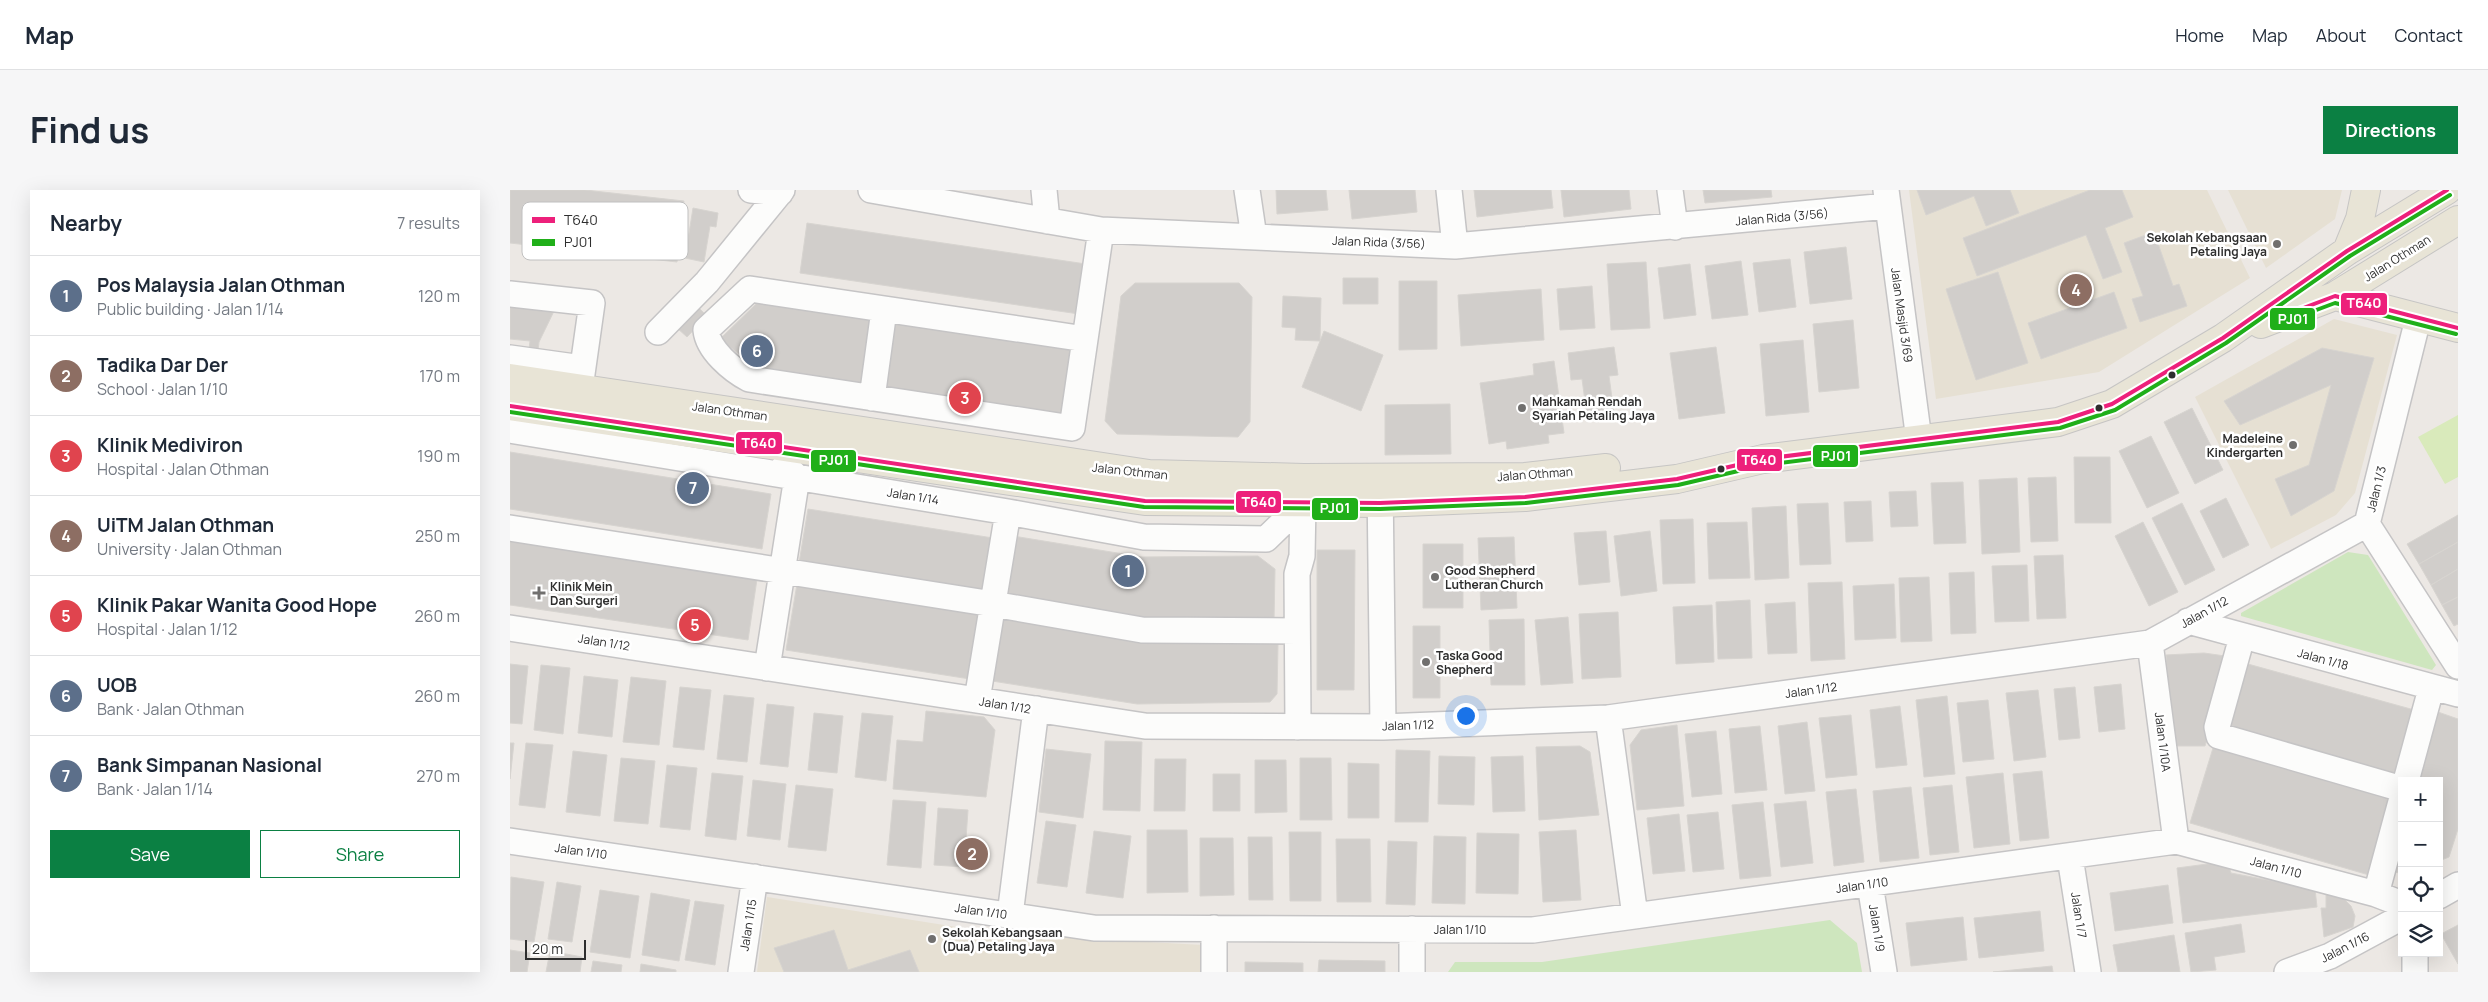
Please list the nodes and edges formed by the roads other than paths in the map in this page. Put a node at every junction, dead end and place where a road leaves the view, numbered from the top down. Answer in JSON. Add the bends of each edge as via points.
{"nodes":[{"id":1,"x":751,"y":190,"type":"edge"},
{"id":2,"x":871,"y":190,"type":"edge"},
{"id":3,"x":1044,"y":190,"type":"edge"},
{"id":4,"x":1247,"y":190,"type":"edge"},
{"id":5,"x":1448,"y":190,"type":"edge"},
{"id":6,"x":1670,"y":190,"type":"edge"},
{"id":7,"x":2366,"y":190,"type":"edge"},
{"id":8,"x":2445,"y":191,"type":"edge"},
{"id":9,"x":781,"y":192,"type":"edge"},
{"id":10,"x":1887,"y":198,"type":"edge"},
{"id":11,"x":2458,"y":215,"type":"edge"},
{"id":12,"x":2458,"y":220,"type":"edge"},
{"id":13,"x":1047,"y":221,"type":"junction"},
{"id":14,"x":1675,"y":227,"type":"junction"},
{"id":15,"x":1101,"y":230,"type":"junction"},
{"id":16,"x":1254,"y":237,"type":"junction"},
{"id":17,"x":1455,"y":246,"type":"junction"},
{"id":18,"x":2347,"y":252,"type":"junction"},
{"id":19,"x":510,"y":294,"type":"edge"},
{"id":20,"x":2335,"y":296,"type":"junction"},
{"id":21,"x":884,"y":310,"type":"junction"},
{"id":22,"x":2418,"y":319,"type":"junction"},
{"id":23,"x":2458,"y":328,"type":"edge"},
{"id":24,"x":658,"y":332,"type":"dead end"},
{"id":25,"x":2224,"y":338,"type":"junction"},
{"id":26,"x":1086,"y":339,"type":"junction"},
{"id":27,"x":510,"y":358,"type":"edge"},
{"id":28,"x":510,"y":378,"type":"edge"},
{"id":29,"x":581,"y":378,"type":"junction"},
{"id":30,"x":790,"y":385,"type":"junction"},
{"id":31,"x":872,"y":398,"type":"junction"},
{"id":32,"x":510,"y":406,"type":"edge"},
{"id":33,"x":784,"y":419,"type":"junction"},
{"id":34,"x":1025,"y":420,"type":"junction"},
{"id":35,"x":510,"y":430,"type":"edge"},
{"id":36,"x":1919,"y":440,"type":"junction"},
{"id":37,"x":766,"y":446,"type":"junction"},
{"id":38,"x":1019,"y":456,"type":"junction"},
{"id":39,"x":797,"y":477,"type":"junction"},
{"id":40,"x":1380,"y":491,"type":"junction"},
{"id":41,"x":1303,"y":503,"type":"junction"},
{"id":42,"x":1008,"y":512,"type":"junction"},
{"id":43,"x":2367,"y":524,"type":"junction"},
{"id":44,"x":510,"y":528,"type":"edge"},
{"id":45,"x":781,"y":572,"type":"junction"},
{"id":46,"x":993,"y":604,"type":"junction"},
{"id":47,"x":2188,"y":621,"type":"junction"},
{"id":48,"x":510,"y":628,"type":"edge"},
{"id":49,"x":1297,"y":631,"type":"junction"},
{"id":50,"x":2450,"y":635,"type":"edge"},
{"id":51,"x":2242,"y":636,"type":"junction"},
{"id":52,"x":2150,"y":643,"type":"junction"},
{"id":53,"x":2458,"y":666,"type":"edge"},
{"id":54,"x":767,"y":668,"type":"junction"},
{"id":55,"x":2431,"y":689,"type":"junction"},
{"id":56,"x":2458,"y":694,"type":"edge"},
{"id":57,"x":977,"y":700,"type":"junction"},
{"id":58,"x":1036,"y":709,"type":"junction"},
{"id":59,"x":1608,"y":718,"type":"junction"},
{"id":60,"x":1298,"y":726,"type":"junction"},
{"id":61,"x":1383,"y":726,"type":"junction"},
{"id":62,"x":2407,"y":777,"type":"edge"},
{"id":63,"x":2398,"y":788,"type":"edge"},
{"id":64,"x":2398,"y":813,"type":"edge"},
{"id":65,"x":510,"y":841,"type":"edge"},
{"id":66,"x":2176,"y":841,"type":"junction"},
{"id":67,"x":2070,"y":857,"type":"junction"},
{"id":68,"x":755,"y":877,"type":"junction"},
{"id":69,"x":1870,"y":884,"type":"junction"},
{"id":70,"x":2376,"y":894,"type":"junction"},
{"id":71,"x":2398,"y":902,"type":"edge"},
{"id":72,"x":1010,"y":915,"type":"junction"},
{"id":73,"x":1634,"y":916,"type":"junction"},
{"id":74,"x":2398,"y":919,"type":"edge"},
{"id":75,"x":1214,"y":928,"type":"junction"},
{"id":76,"x":1412,"y":929,"type":"junction"},
{"id":77,"x":2415,"y":957,"type":"edge"},
{"id":78,"x":741,"y":972,"type":"edge"},
{"id":79,"x":1214,"y":972,"type":"edge"},
{"id":80,"x":1412,"y":972,"type":"edge"},
{"id":81,"x":1884,"y":972,"type":"edge"},
{"id":82,"x":2088,"y":972,"type":"edge"},
{"id":83,"x":2287,"y":972,"type":"edge"},
{"id":84,"x":2414,"y":972,"type":"edge"}],
"edges":[{"from":1,"to":9,"type":"street"},
{"from":2,"to":13,"type":"street","name":"Jalan Rida (3/56)"},
{"from":3,"to":13,"type":"street"},
{"from":4,"to":16,"type":"street"},
{"from":5,"to":17,"type":"street"},
{"from":6,"to":14,"type":"street"},
{"from":7,"to":18,"type":"main road","via":[[2360,219]]},
{"from":8,"to":11,"type":"main road"},
{"from":8,"to":18,"type":"main road","name":"Jalan Othman"},
{"from":9,"to":24,"type":"street","via":[[707,282]]},
{"from":10,"to":14,"type":"street","name":"Jalan Rida (3/56)"},
{"from":10,"to":36,"type":"street","name":"Jalan Masjid 3/69"},
{"from":12,"to":20,"type":"main road","name":"Jalan Othman"},
{"from":13,"to":15,"type":"street","name":"Jalan Rida (3/56)"},
{"from":14,"to":17,"type":"street","name":"Jalan Rida (3/56)"},
{"from":15,"to":16,"type":"street","name":"Jalan Rida (3/56)"},
{"from":15,"to":26,"type":"street"},
{"from":16,"to":17,"type":"street","name":"Jalan Rida (3/56)"},
{"from":18,"to":25,"type":"main road","name":"Jalan Othman"},
{"from":19,"to":29,"type":"street","via":[[592,303]]},
{"from":20,"to":22,"type":"main road"},
{"from":20,"to":25,"type":"main road","name":"Jalan Othman"},
{"from":21,"to":26,"type":"street"},
{"from":21,"to":30,"type":"street","via":[[750,289],[706,330],[707,340],[736,372],[749,379]]},
{"from":21,"to":31,"type":"street"},
{"from":22,"to":23,"type":"main road"},
{"from":22,"to":43,"type":"street","name":"Jalan 1/3"},
{"from":25,"to":36,"type":"main road","name":"Jalan Othman","via":[[2112,404],[2058,422]]},
{"from":26,"to":34,"type":"street","via":[[1072,428]]},
{"from":27,"to":29,"type":"street"},
{"from":28,"to":29,"type":"main road","name":"Jalan Othman"},
{"from":29,"to":33,"type":"main road","name":"Jalan Othman"},
{"from":30,"to":31,"type":"street"},
{"from":30,"to":33,"type":"street"},
{"from":31,"to":34,"type":"street"},
{"from":32,"to":37,"type":"main road","name":"Jalan Othman"},
{"from":33,"to":38,"type":"main road","name":"Jalan Othman"},
{"from":34,"to":38,"type":"street"},
{"from":35,"to":39,"type":"street","name":"Jalan 1/14"},
{"from":36,"to":40,"type":"main road","name":"Jalan Othman","via":[[1757,460],[1677,479],[1524,497]]},
{"from":37,"to":39,"type":"street"},
{"from":37,"to":41,"type":"main road","name":"Jalan Othman","via":[[1145,501]]},
{"from":38,"to":40,"type":"main road","name":"Jalan Othman","via":[[1149,474]]},
{"from":39,"to":42,"type":"street","name":"Jalan 1/14"},
{"from":39,"to":45,"type":"street"},
{"from":40,"to":41,"type":"main road","name":"Jalan Othman"},
{"from":40,"to":61,"type":"street"},
{"from":41,"to":42,"type":"street","name":"Jalan 1/14","via":[[1266,538],[1144,537]]},
{"from":41,"to":49,"type":"street","via":[[1302,556],[1297,574]]},
{"from":42,"to":46,"type":"street"},
{"from":43,"to":47,"type":"street","name":"Jalan 1/12"},
{"from":43,"to":50,"type":"street","name":"Jalan 1/3"},
{"from":44,"to":45,"type":"street"},
{"from":45,"to":46,"type":"street"},
{"from":45,"to":54,"type":"street"},
{"from":46,"to":49,"type":"street","via":[[1142,630]]},
{"from":46,"to":57,"type":"street"},
{"from":47,"to":51,"type":"street","name":"Jalan 1/18"},
{"from":47,"to":52,"type":"street","name":"Jalan 1/12"},
{"from":48,"to":54,"type":"street","name":"Jalan 1/12"},
{"from":49,"to":60,"type":"street"},
{"from":50,"to":53,"type":"street","name":"Jalan 1/3"},
{"from":51,"to":55,"type":"street","name":"Jalan 1/18"},
{"from":51,"to":63,"type":"street","via":[[2217,726],[2219,736]]},
{"from":52,"to":59,"type":"street","name":"Jalan 1/12"},
{"from":52,"to":66,"type":"street","name":"Jalan 1/10A"},
{"from":54,"to":57,"type":"street","name":"Jalan 1/12"},
{"from":55,"to":56,"type":"street","name":"Jalan 1/18"},
{"from":55,"to":62,"type":"street"},
{"from":57,"to":58,"type":"street","name":"Jalan 1/12"},
{"from":58,"to":60,"type":"street","name":"Jalan 1/12","via":[[1144,726]]},
{"from":58,"to":72,"type":"street"},
{"from":59,"to":61,"type":"street","name":"Jalan 1/12"},
{"from":59,"to":73,"type":"street"},
{"from":60,"to":61,"type":"street","name":"Jalan 1/12"},
{"from":64,"to":70,"type":"street"},
{"from":65,"to":68,"type":"street","name":"Jalan 1/10"},
{"from":66,"to":67,"type":"street","name":"Jalan 1/10"},
{"from":66,"to":70,"type":"street","name":"Jalan 1/10"},
{"from":67,"to":69,"type":"street","name":"Jalan 1/10"},
{"from":67,"to":82,"type":"street","name":"Jalan 1/7"},
{"from":68,"to":72,"type":"street","name":"Jalan 1/10"},
{"from":68,"to":78,"type":"street","name":"Jalan 1/15"},
{"from":69,"to":73,"type":"street","name":"Jalan 1/10"},
{"from":69,"to":81,"type":"street","name":"Jalan 1/9"},
{"from":70,"to":71,"type":"street","name":"Jalan 1/10"},
{"from":72,"to":75,"type":"street","name":"Jalan 1/10","via":[[1094,928]]},
{"from":73,"to":76,"type":"street","name":"Jalan 1/10","via":[[1533,930]]},
{"from":74,"to":83,"type":"street","name":"Jalan 1/16","via":[[2330,956]]},
{"from":75,"to":76,"type":"street","name":"Jalan 1/10"},
{"from":75,"to":79,"type":"street"},
{"from":76,"to":80,"type":"street"},
{"from":77,"to":84,"type":"street"}]}
